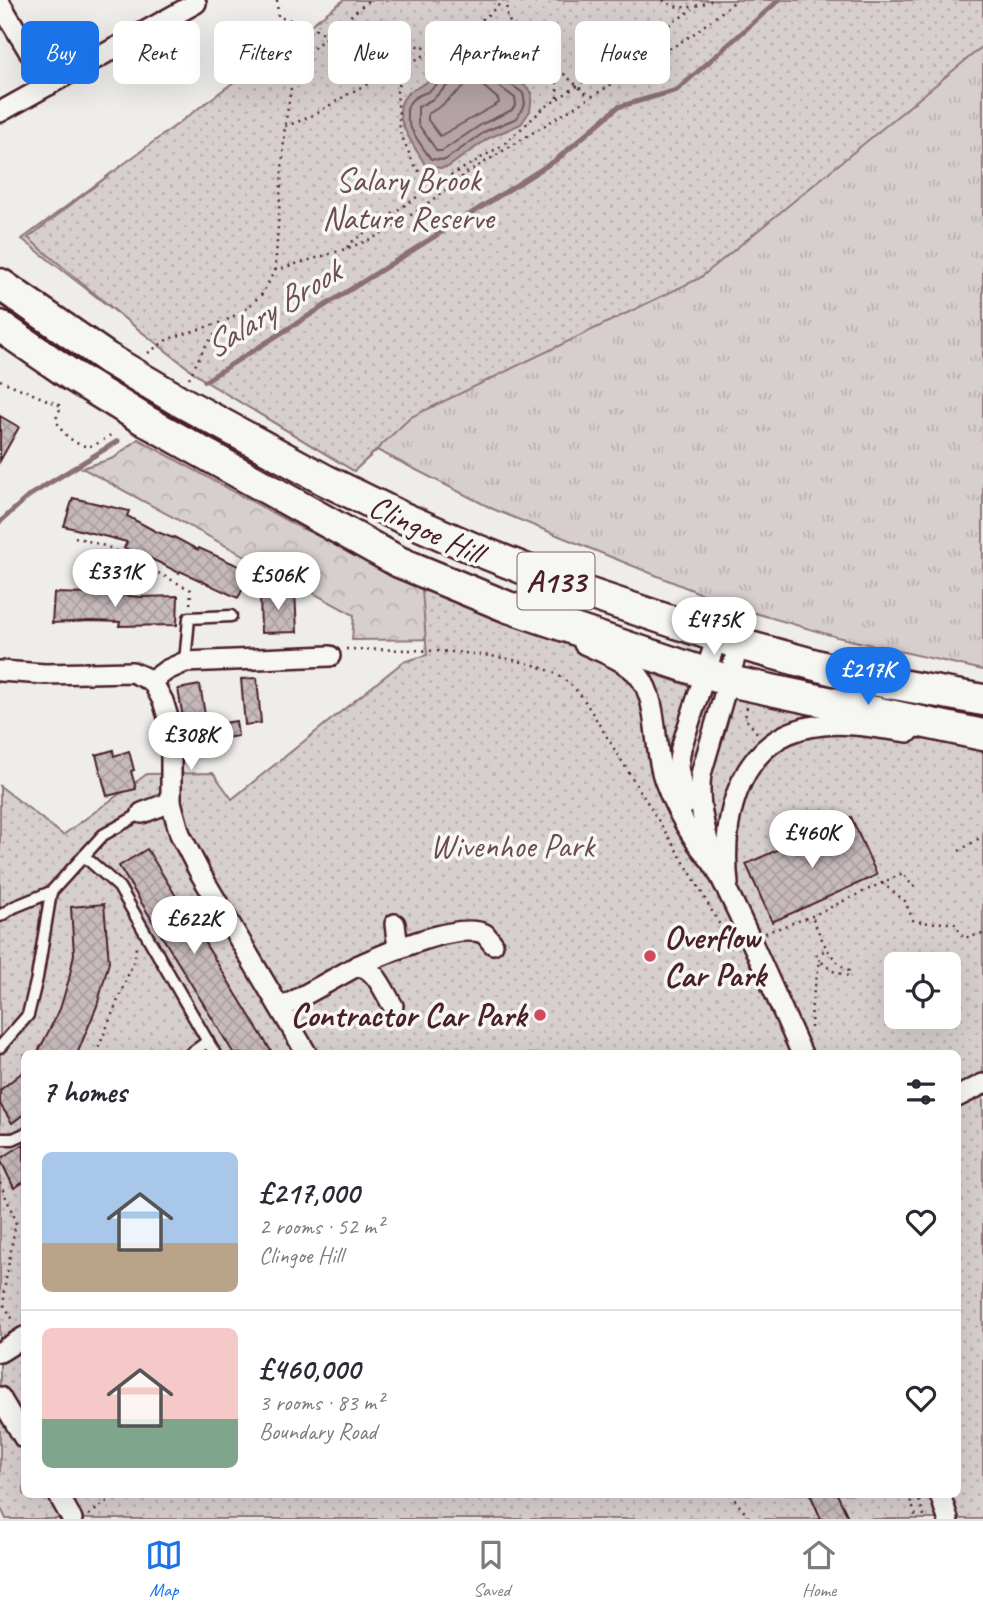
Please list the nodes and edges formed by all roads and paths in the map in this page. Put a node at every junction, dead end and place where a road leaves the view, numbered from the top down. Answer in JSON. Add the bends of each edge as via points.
{"nodes":[{"id":1,"x":278,"y":0,"type":"edge"},
{"id":2,"x":369,"y":0,"type":"edge"},
{"id":3,"x":504,"y":0,"type":"edge"},
{"id":4,"x":663,"y":0,"type":"edge"},
{"id":5,"x":713,"y":0,"type":"edge"},
{"id":6,"x":737,"y":0,"type":"edge"},
{"id":7,"x":0,"y":3,"type":"edge"},
{"id":8,"x":195,"y":3,"type":"dead end"},
{"id":9,"x":693,"y":9,"type":"junction"},
{"id":10,"x":344,"y":21,"type":"edge"},
{"id":11,"x":480,"y":21,"type":"edge"},
{"id":12,"x":509,"y":21,"type":"edge"},
{"id":13,"x":327,"y":35,"type":"joint"},
{"id":14,"x":561,"y":72,"type":"edge"},
{"id":15,"x":368,"y":84,"type":"edge"},
{"id":16,"x":399,"y":84,"type":"edge"},
{"id":17,"x":557,"y":84,"type":"edge"},
{"id":18,"x":49,"y":85,"type":"junction"},
{"id":19,"x":578,"y":87,"type":"junction"},
{"id":20,"x":590,"y":97,"type":"junction"},
{"id":21,"x":557,"y":100,"type":"junction"},
{"id":22,"x":0,"y":112,"type":"edge"},
{"id":23,"x":285,"y":126,"type":"junction"},
{"id":24,"x":433,"y":186,"type":"junction"},
{"id":25,"x":440,"y":194,"type":"junction"},
{"id":26,"x":345,"y":249,"type":"junction"},
{"id":27,"x":275,"y":270,"type":"junction"},
{"id":28,"x":0,"y":284,"type":"edge"},
{"id":29,"x":225,"y":321,"type":"junction"},
{"id":30,"x":0,"y":326,"type":"edge"},
{"id":31,"x":141,"y":358,"type":"dead end"},
{"id":32,"x":0,"y":380,"type":"edge"},
{"id":33,"x":188,"y":381,"type":"dead end"},
{"id":34,"x":112,"y":434,"type":"dead end"},
{"id":35,"x":75,"y":537,"type":"dead end"},
{"id":36,"x":508,"y":607,"type":"junction"},
{"id":37,"x":231,"y":617,"type":"dead end"},
{"id":38,"x":188,"y":618,"type":"junction"},
{"id":39,"x":728,"y":641,"type":"junction"},
{"id":40,"x":330,"y":656,"type":"joint"},
{"id":41,"x":185,"y":662,"type":"junction"},
{"id":42,"x":0,"y":671,"type":"edge"},
{"id":43,"x":716,"y":677,"type":"junction"},
{"id":44,"x":152,"y":681,"type":"junction"},
{"id":45,"x":983,"y":700,"type":"edge"},
{"id":46,"x":983,"y":738,"type":"edge"},
{"id":47,"x":171,"y":802,"type":"junction"},
{"id":48,"x":142,"y":813,"type":"joint"},
{"id":49,"x":983,"y":836,"type":"edge"},
{"id":50,"x":695,"y":839,"type":"junction"},
{"id":51,"x":959,"y":851,"type":"dead end"},
{"id":52,"x":84,"y":856,"type":"junction"},
{"id":53,"x":715,"y":866,"type":"junction"},
{"id":54,"x":882,"y":883,"type":"junction"},
{"id":55,"x":919,"y":884,"type":"dead end"},
{"id":56,"x":51,"y":892,"type":"junction"},
{"id":57,"x":729,"y":893,"type":"junction"},
{"id":58,"x":0,"y":916,"type":"edge"},
{"id":59,"x":812,"y":916,"type":"junction"},
{"id":60,"x":138,"y":921,"type":"junction"},
{"id":61,"x":395,"y":923,"type":"dead end"},
{"id":62,"x":760,"y":928,"type":"dead end"},
{"id":63,"x":983,"y":934,"type":"edge"},
{"id":64,"x":493,"y":944,"type":"dead end"},
{"id":65,"x":398,"y":948,"type":"junction"},
{"id":66,"x":826,"y":950,"type":"junction"},
{"id":67,"x":737,"y":956,"type":"dead end"},
{"id":68,"x":820,"y":961,"type":"junction"},
{"id":69,"x":357,"y":966,"type":"junction"},
{"id":70,"x":393,"y":1006,"type":"dead end"},
{"id":71,"x":281,"y":1008,"type":"junction"},
{"id":72,"x":805,"y":1026,"type":"dead end"},
{"id":73,"x":208,"y":1041,"type":"junction"},
{"id":74,"x":809,"y":1042,"type":"edge"},
{"id":75,"x":0,"y":1046,"type":"edge"},
{"id":76,"x":98,"y":1050,"type":"edge"},
{"id":77,"x":196,"y":1050,"type":"edge"},
{"id":78,"x":213,"y":1050,"type":"edge"},
{"id":79,"x":305,"y":1050,"type":"edge"},
{"id":80,"x":983,"y":1084,"type":"edge"},
{"id":81,"x":961,"y":1095,"type":"edge"},
{"id":82,"x":21,"y":1135,"type":"edge"},
{"id":83,"x":0,"y":1139,"type":"edge"},
{"id":84,"x":0,"y":1183,"type":"edge"},
{"id":85,"x":21,"y":1332,"type":"edge"},
{"id":86,"x":21,"y":1339,"type":"edge"},
{"id":87,"x":0,"y":1352,"type":"edge"},
{"id":88,"x":0,"y":1397,"type":"edge"},
{"id":89,"x":21,"y":1433,"type":"edge"},
{"id":90,"x":62,"y":1498,"type":"edge"},
{"id":91,"x":111,"y":1498,"type":"edge"},
{"id":92,"x":733,"y":1498,"type":"edge"},
{"id":93,"x":909,"y":1498,"type":"edge"},
{"id":94,"x":917,"y":1498,"type":"edge"},
{"id":95,"x":941,"y":1498,"type":"edge"},
{"id":96,"x":79,"y":1518,"type":"edge"},
{"id":97,"x":750,"y":1519,"type":"edge"},
{"id":98,"x":917,"y":1519,"type":"edge"},
{"id":99,"x":925,"y":1519,"type":"edge"},
{"id":100,"x":948,"y":1519,"type":"edge"}],
"edges":[{"from":1,"to":13,"type":"path","via":[[278,17]]},
{"from":2,"to":10,"type":"path"},
{"from":3,"to":11,"type":"path"},
{"from":3,"to":12,"type":"path"},
{"from":4,"to":9,"type":"path"},
{"from":5,"to":9,"type":"path"},
{"from":6,"to":20,"type":"path","via":[[692,35]]},
{"from":7,"to":18,"type":"street"},
{"from":8,"to":18,"type":"street"},
{"from":9,"to":19,"type":"path"},
{"from":13,"to":23,"type":"path","via":[[302,58]]},
{"from":14,"to":19,"type":"path"},
{"from":15,"to":23,"type":"path","via":[[307,120]]},
{"from":16,"to":24,"type":"path","via":[[398,122],[415,167]]},
{"from":17,"to":21,"type":"path"},
{"from":18,"to":22,"type":"street"},
{"from":19,"to":20,"type":"path"},
{"from":19,"to":21,"type":"path"},
{"from":20,"to":25,"type":"path"},
{"from":21,"to":24,"type":"path","via":[[503,145]]},
{"from":23,"to":27,"type":"path"},
{"from":24,"to":25,"type":"path"},
{"from":24,"to":26,"type":"path"},
{"from":25,"to":26,"type":"path","via":[[375,236]]},
{"from":26,"to":27,"type":"path"},
{"from":27,"to":29,"type":"path","via":[[262,294]]},
{"from":28,"to":39,"type":"main road","name":"Clingoe Hill","number":"A133","via":[[146,382],[325,480],[572,588]]},
{"from":29,"to":31,"type":"path","via":[[168,339]]},
{"from":29,"to":33,"type":"path","via":[[204,348]]},
{"from":30,"to":36,"type":"main road","name":"Clingoe Hill","number":"A133","via":[[146,421],[398,562]]},
{"from":32,"to":34,"type":"path","via":[[61,406],[58,422],[68,438],[86,446]]},
{"from":35,"to":38,"type":"path","via":[[108,547],[191,590]]},
{"from":36,"to":43,"type":"main road","name":"Clingoe Hill","number":"A133"},
{"from":36,"to":50,"type":"street","via":[[639,676],[651,704],[664,780]]},
{"from":37,"to":38,"type":"lane"},
{"from":38,"to":41,"type":"lane"},
{"from":39,"to":43,"type":"street"},
{"from":39,"to":45,"type":"main road","name":"Clingoe Hill","number":"A133","via":[[867,679]]},
{"from":40,"to":41,"type":"street"},
{"from":40,"to":67,"type":"path","via":[[337,649],[463,653],[534,665],[567,682],[590,710]]},
{"from":41,"to":44,"type":"street"},
{"from":42,"to":44,"type":"street","via":[[132,672]]},
{"from":43,"to":46,"type":"main road","name":"Clingoe Hill","number":"A133"},
{"from":43,"to":50,"type":"street","via":[[681,748],[678,767]]},
{"from":43,"to":53,"type":"street","via":[[699,787]]},
{"from":44,"to":47,"type":"street","via":[[168,717]]},
{"from":46,"to":57,"type":"street","via":[[841,724],[806,728],[779,739],[752,765],[733,799],[726,843]]},
{"from":47,"to":48,"type":"street"},
{"from":47,"to":71,"type":"street","via":[[180,834],[200,873]]},
{"from":48,"to":52,"type":"lane","via":[[103,835]]},
{"from":49,"to":51,"type":"path"},
{"from":50,"to":53,"type":"street"},
{"from":52,"to":56,"type":"lane"},
{"from":52,"to":60,"type":"lane","via":[[119,887]]},
{"from":53,"to":57,"type":"street"},
{"from":54,"to":55,"type":"path","via":[[903,873],[913,887]]},
{"from":54,"to":59,"type":"path"},
{"from":54,"to":63,"type":"path","via":[[905,901],[914,920],[955,923],[963,938]]},
{"from":56,"to":58,"type":"lane"},
{"from":56,"to":75,"type":"lane","via":[[28,1015]]},
{"from":57,"to":74,"type":"street"},
{"from":59,"to":62,"type":"path","via":[[762,934]]},
{"from":59,"to":66,"type":"path"},
{"from":60,"to":73,"type":"lane"},
{"from":60,"to":76,"type":"path","via":[[135,958]]},
{"from":61,"to":65,"type":"street"},
{"from":64,"to":65,"type":"street","via":[[485,934],[471,930]]},
{"from":65,"to":69,"type":"street"},
{"from":66,"to":68,"type":"path","via":[[816,956]]},
{"from":66,"to":68,"type":"path","via":[[849,971],[848,976]]},
{"from":68,"to":74,"type":"path"},
{"from":69,"to":70,"type":"street","via":[[372,972]]},
{"from":69,"to":71,"type":"street"},
{"from":71,"to":79,"type":"street"},
{"from":72,"to":74,"type":"path"},
{"from":73,"to":77,"type":"lane"},
{"from":73,"to":78,"type":"lane"},
{"from":80,"to":81,"type":"street"},
{"from":82,"to":83,"type":"lane"},
{"from":84,"to":85,"type":"path","via":[[16,1221],[4,1305]]},
{"from":86,"to":87,"type":"street"},
{"from":88,"to":89,"type":"street"},
{"from":90,"to":96,"type":"street"},
{"from":91,"to":96,"type":"path"},
{"from":92,"to":97,"type":"path"},
{"from":93,"to":98,"type":"path"},
{"from":94,"to":99,"type":"path"},
{"from":95,"to":100,"type":"street"}]}
